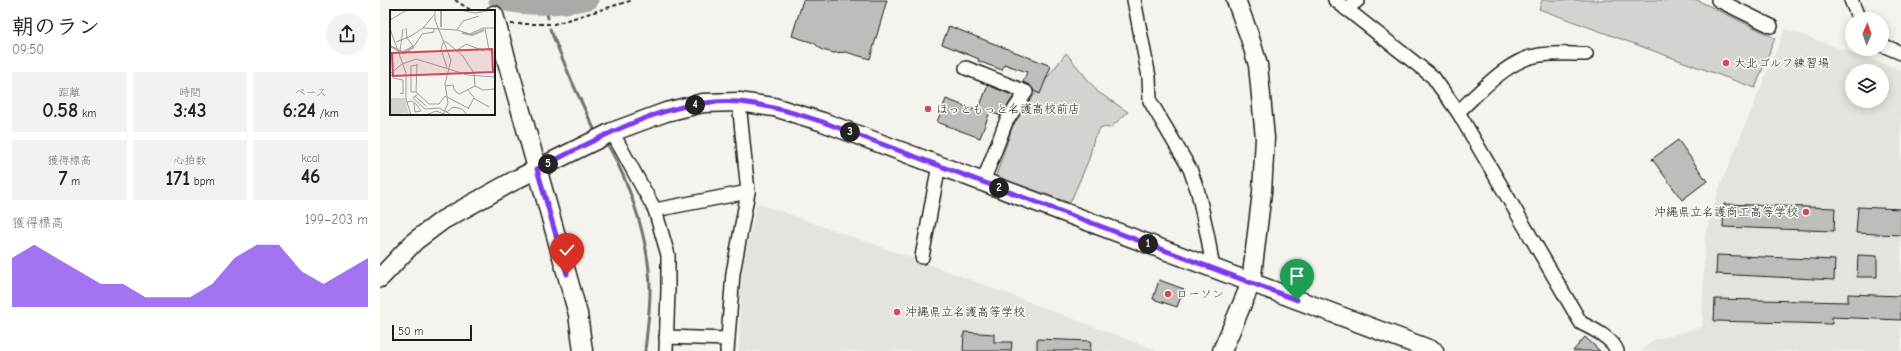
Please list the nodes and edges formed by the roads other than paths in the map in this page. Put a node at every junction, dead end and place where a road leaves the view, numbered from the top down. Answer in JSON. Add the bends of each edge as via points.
{"nodes":[{"id":1,"x":490,"y":0,"type":"edge"},
{"id":2,"x":1134,"y":0,"type":"edge"},
{"id":3,"x":1236,"y":0,"type":"edge"},
{"id":4,"x":1335,"y":0,"type":"edge"},
{"id":5,"x":1358,"y":0,"type":"edge"},
{"id":6,"x":1718,"y":0,"type":"edge"},
{"id":7,"x":1851,"y":0,"type":"edge"},
{"id":8,"x":1346,"y":9,"type":"junction"},
{"id":9,"x":493,"y":10,"type":"edge"},
{"id":10,"x":1856,"y":12,"type":"edge"},
{"id":11,"x":495,"y":17,"type":"edge"},
{"id":12,"x":1772,"y":26,"type":"dead end"},
{"id":13,"x":1889,"y":47,"type":"edge"},
{"id":14,"x":1901,"y":53,"type":"edge"},
{"id":15,"x":1586,"y":54,"type":"dead end"},
{"id":16,"x":966,"y":68,"type":"dead end"},
{"id":17,"x":739,"y":102,"type":"junction"},
{"id":18,"x":1458,"y":112,"type":"junction"},
{"id":19,"x":612,"y":132,"type":"junction"},
{"id":20,"x":939,"y":165,"type":"junction"},
{"id":21,"x":537,"y":169,"type":"junction"},
{"id":22,"x":983,"y":182,"type":"junction"},
{"id":23,"x":748,"y":192,"type":"junction"},
{"id":24,"x":655,"y":210,"type":"junction"},
{"id":25,"x":922,"y":257,"type":"dead end"},
{"id":26,"x":1213,"y":269,"type":"junction"},
{"id":27,"x":380,"y":278,"type":"edge"},
{"id":28,"x":1251,"y":283,"type":"junction"},
{"id":29,"x":666,"y":337,"type":"junction"},
{"id":30,"x":727,"y":345,"type":"edge"},
{"id":31,"x":583,"y":351,"type":"edge"},
{"id":32,"x":666,"y":351,"type":"edge"},
{"id":33,"x":1222,"y":351,"type":"edge"},
{"id":34,"x":1434,"y":351,"type":"edge"},
{"id":35,"x":1617,"y":351,"type":"edge"}],
"edges":[{"from":1,"to":9,"type":"street"},
{"from":2,"to":26,"type":"street","via":[[1149,77],[1150,101],[1190,169],[1200,199]]},
{"from":3,"to":28,"type":"street","via":[[1258,65],[1265,138],[1262,192]]},
{"from":4,"to":8,"type":"street"},
{"from":5,"to":8,"type":"street"},
{"from":6,"to":12,"type":"street"},
{"from":7,"to":10,"type":"street"},
{"from":8,"to":18,"type":"street","via":[[1434,77]]},
{"from":11,"to":21,"type":"street"},
{"from":13,"to":14,"type":"street"},
{"from":15,"to":18,"type":"street","via":[[1540,55],[1519,62],[1492,81]]},
{"from":16,"to":22,"type":"street","via":[[1026,92],[1006,122]]},
{"from":17,"to":19,"type":"street","via":[[703,103],[666,112]]},
{"from":17,"to":20,"type":"street","via":[[774,107],[823,122]]},
{"from":17,"to":23,"type":"street"},
{"from":18,"to":35,"type":"street","via":[[1581,323],[1598,332],[1616,347]]},
{"from":19,"to":21,"type":"street"},
{"from":19,"to":24,"type":"street"},
{"from":20,"to":22,"type":"street"},
{"from":20,"to":25,"type":"street"},
{"from":21,"to":27,"type":"street","via":[[443,220],[415,241]]},
{"from":21,"to":31,"type":"street","via":[[578,314]]},
{"from":22,"to":26,"type":"street"},
{"from":23,"to":24,"type":"street"},
{"from":23,"to":30,"type":"street","via":[[733,274]]},
{"from":24,"to":29,"type":"street","via":[[668,255]]},
{"from":26,"to":28,"type":"street"},
{"from":28,"to":33,"type":"street"},
{"from":28,"to":34,"type":"street"},
{"from":29,"to":30,"type":"street"},
{"from":29,"to":32,"type":"street"}]}
